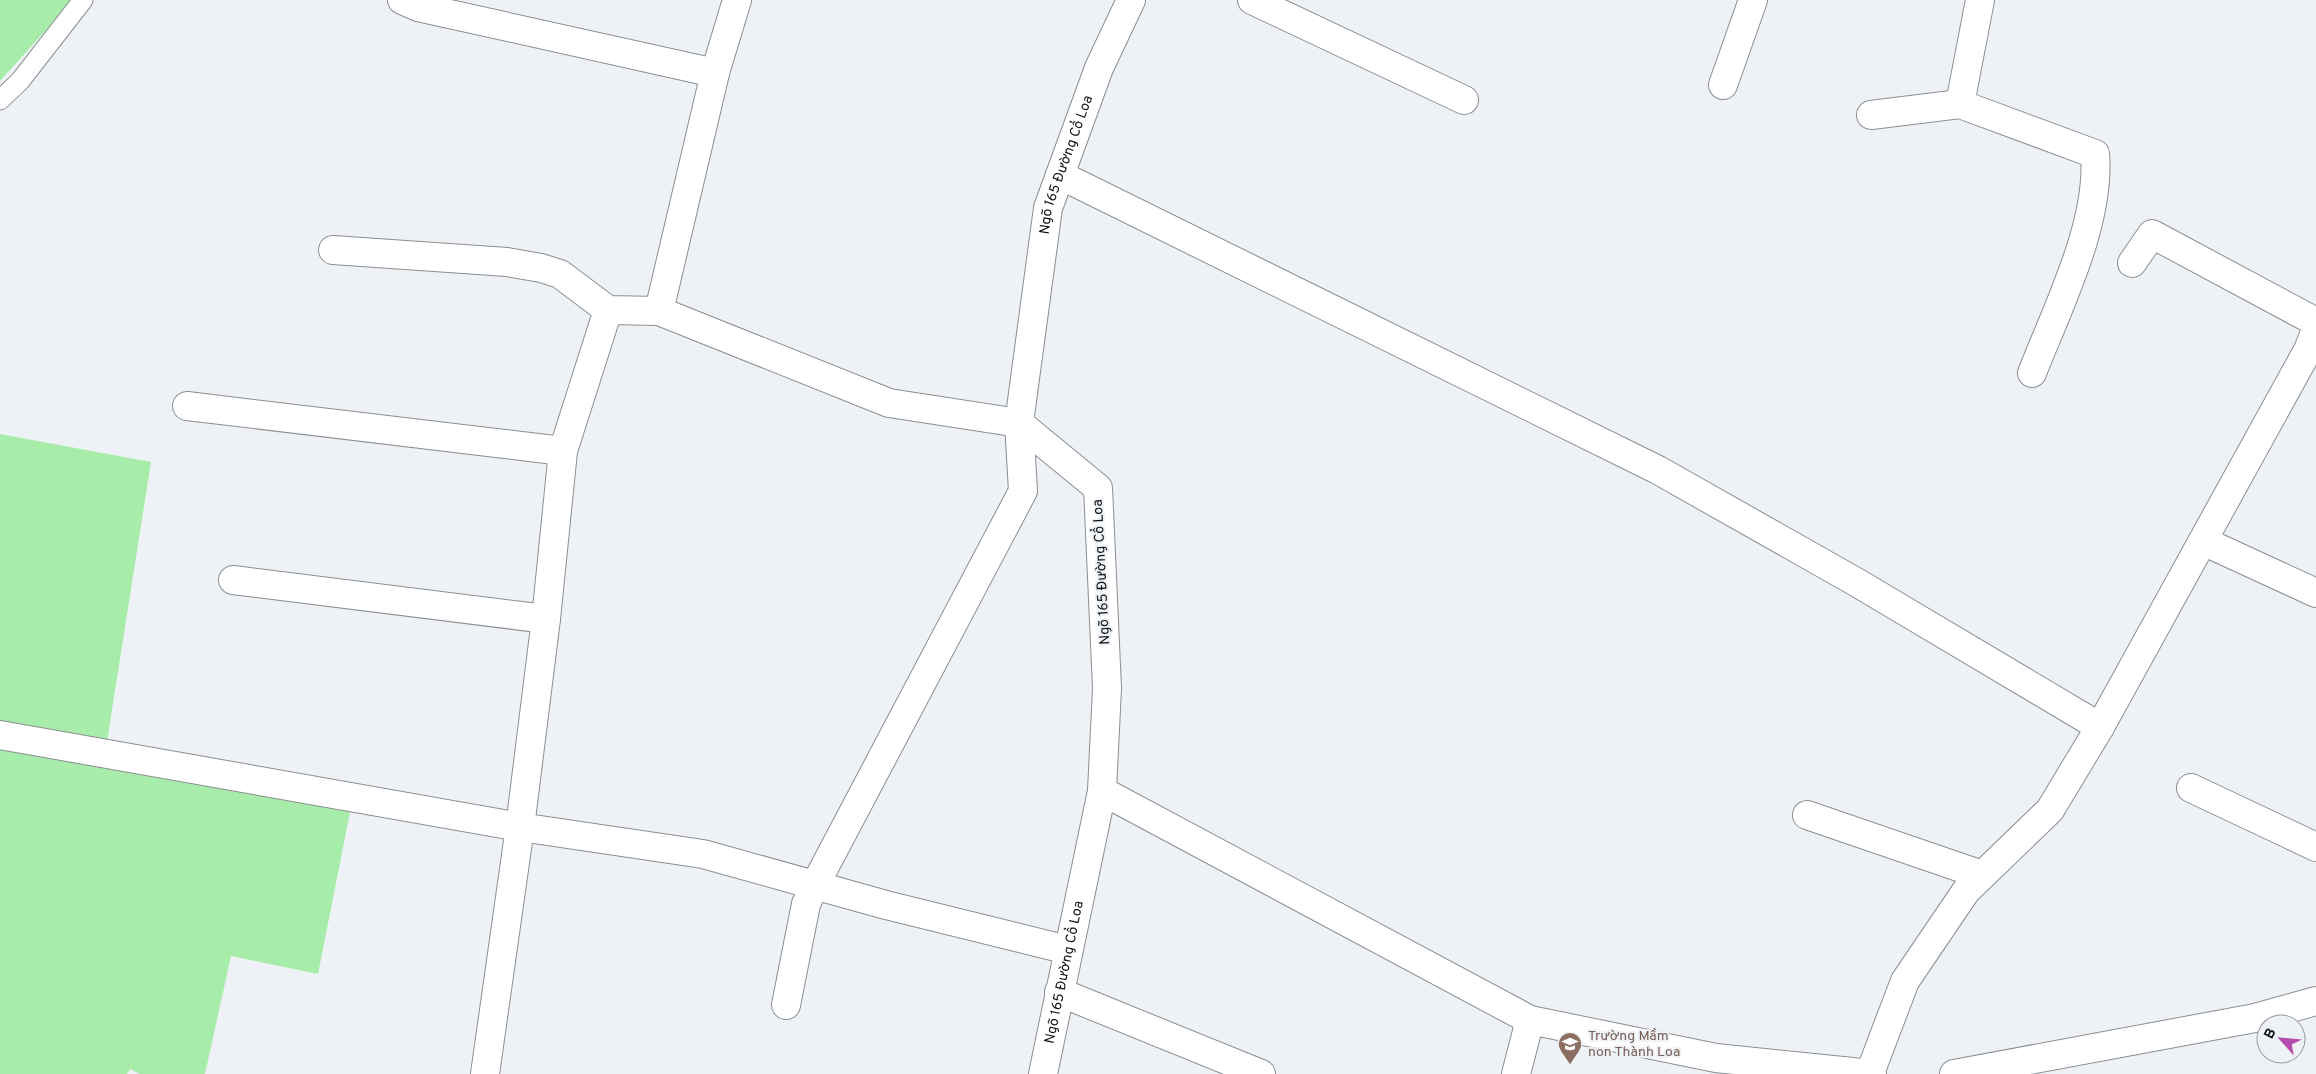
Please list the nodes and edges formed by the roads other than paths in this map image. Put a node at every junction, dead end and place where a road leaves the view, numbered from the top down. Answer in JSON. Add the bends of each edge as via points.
{"nodes":[{"id":1,"x":83,"y":0,"type":"edge"},
{"id":2,"x":402,"y":0,"type":"edge"},
{"id":3,"x":737,"y":0,"type":"edge"},
{"id":4,"x":1131,"y":0,"type":"edge"},
{"id":5,"x":1252,"y":0,"type":"edge"},
{"id":6,"x":1753,"y":0,"type":"edge"},
{"id":7,"x":1980,"y":0,"type":"edge"},
{"id":8,"x":715,"y":73,"type":"junction"},
{"id":9,"x":1723,"y":85,"type":"dead end"},
{"id":10,"x":0,"y":100,"type":"edge"},
{"id":11,"x":1464,"y":100,"type":"dead end"},
{"id":12,"x":1960,"y":104,"type":"junction"},
{"id":13,"x":1871,"y":115,"type":"dead end"},
{"id":14,"x":1060,"y":175,"type":"junction"},
{"id":15,"x":333,"y":250,"type":"dead end"},
{"id":16,"x":2132,"y":263,"type":"dead end"},
{"id":17,"x":608,"y":310,"type":"junction"},
{"id":18,"x":659,"y":311,"type":"junction"},
{"id":19,"x":2316,"y":322,"type":"edge"},
{"id":20,"x":2313,"y":344,"type":"edge"},
{"id":21,"x":2032,"y":373,"type":"dead end"},
{"id":22,"x":187,"y":406,"type":"dead end"},
{"id":23,"x":1019,"y":423,"type":"junction"},
{"id":24,"x":563,"y":451,"type":"junction"},
{"id":25,"x":2203,"y":541,"type":"junction"},
{"id":26,"x":234,"y":580,"type":"dead end"},
{"id":27,"x":2316,"y":593,"type":"edge"},
{"id":28,"x":546,"y":619,"type":"junction"},
{"id":29,"x":2100,"y":727,"type":"junction"},
{"id":30,"x":0,"y":735,"type":"edge"},
{"id":31,"x":2191,"y":788,"type":"dead end"},
{"id":32,"x":1102,"y":791,"type":"junction"},
{"id":33,"x":1806,"y":815,"type":"dead end"},
{"id":34,"x":520,"y":827,"type":"junction"},
{"id":35,"x":2316,"y":848,"type":"edge"},
{"id":36,"x":1982,"y":875,"type":"junction"},
{"id":37,"x":815,"y":885,"type":"junction"},
{"id":38,"x":1068,"y":950,"type":"junction"},
{"id":39,"x":1059,"y":992,"type":"junction"},
{"id":40,"x":2316,"y":1001,"type":"edge"},
{"id":41,"x":786,"y":1005,"type":"dead end"},
{"id":42,"x":1530,"y":1020,"type":"junction"},
{"id":43,"x":485,"y":1074,"type":"edge"},
{"id":44,"x":1043,"y":1074,"type":"edge"},
{"id":45,"x":1261,"y":1074,"type":"edge"},
{"id":46,"x":1516,"y":1074,"type":"edge"},
{"id":47,"x":1871,"y":1074,"type":"edge"},
{"id":48,"x":1954,"y":1074,"type":"edge"}],
"edges":[{"from":1,"to":10,"type":"lane","via":[[20,81]]},
{"from":2,"to":8,"type":"street","via":[[418,7]]},
{"from":3,"to":8,"type":"street"},
{"from":4,"to":14,"type":"street","name":"Ngõ 165 Đường Cổ Loa","via":[[1098,68]]},
{"from":5,"to":11,"type":"street"},
{"from":6,"to":9,"type":"street"},
{"from":7,"to":12,"type":"street"},
{"from":8,"to":18,"type":"street"},
{"from":12,"to":13,"type":"street"},
{"from":12,"to":21,"type":"street","via":[[2095,154],[2097,172],[2088,231]]},
{"from":14,"to":23,"type":"street","name":"Ngõ 165 Đường Cổ Loa","via":[[1048,208]]},
{"from":14,"to":29,"type":"street","via":[[1658,470],[1856,582]]},
{"from":15,"to":17,"type":"street","via":[[507,262],[541,268],[560,274]]},
{"from":16,"to":19,"type":"street","via":[[2152,234]]},
{"from":17,"to":18,"type":"street"},
{"from":17,"to":24,"type":"street"},
{"from":18,"to":23,"type":"street","via":[[889,403]]},
{"from":20,"to":25,"type":"street"},
{"from":22,"to":24,"type":"street"},
{"from":23,"to":32,"type":"street","name":"Ngõ 165 Đường Cổ Loa","via":[[1098,488],[1107,688]]},
{"from":23,"to":37,"type":"street","via":[[1023,491]]},
{"from":24,"to":28,"type":"street"},
{"from":25,"to":27,"type":"street"},
{"from":25,"to":29,"type":"street"},
{"from":26,"to":28,"type":"street"},
{"from":28,"to":34,"type":"street"},
{"from":29,"to":36,"type":"street","via":[[2050,810]]},
{"from":30,"to":34,"type":"street"},
{"from":31,"to":35,"type":"street"},
{"from":32,"to":38,"type":"street","name":"Ngõ 165 Đường Cổ Loa"},
{"from":32,"to":42,"type":"street"},
{"from":33,"to":36,"type":"street"},
{"from":34,"to":37,"type":"street","via":[[702,854]]},
{"from":34,"to":43,"type":"street"},
{"from":36,"to":47,"type":"street","via":[[1966,891],[1905,981]]},
{"from":37,"to":38,"type":"street"},
{"from":37,"to":41,"type":"street","via":[[806,904]]},
{"from":38,"to":39,"type":"street","name":"Ngõ 165 Đường Cổ Loa"},
{"from":39,"to":44,"type":"street","name":"Ngõ 165 Đường Cổ Loa"},
{"from":39,"to":45,"type":"street"},
{"from":40,"to":48,"type":"street","via":[[2255,1018]]},
{"from":42,"to":46,"type":"street"},
{"from":42,"to":47,"type":"street","via":[[1716,1058]]}]}
